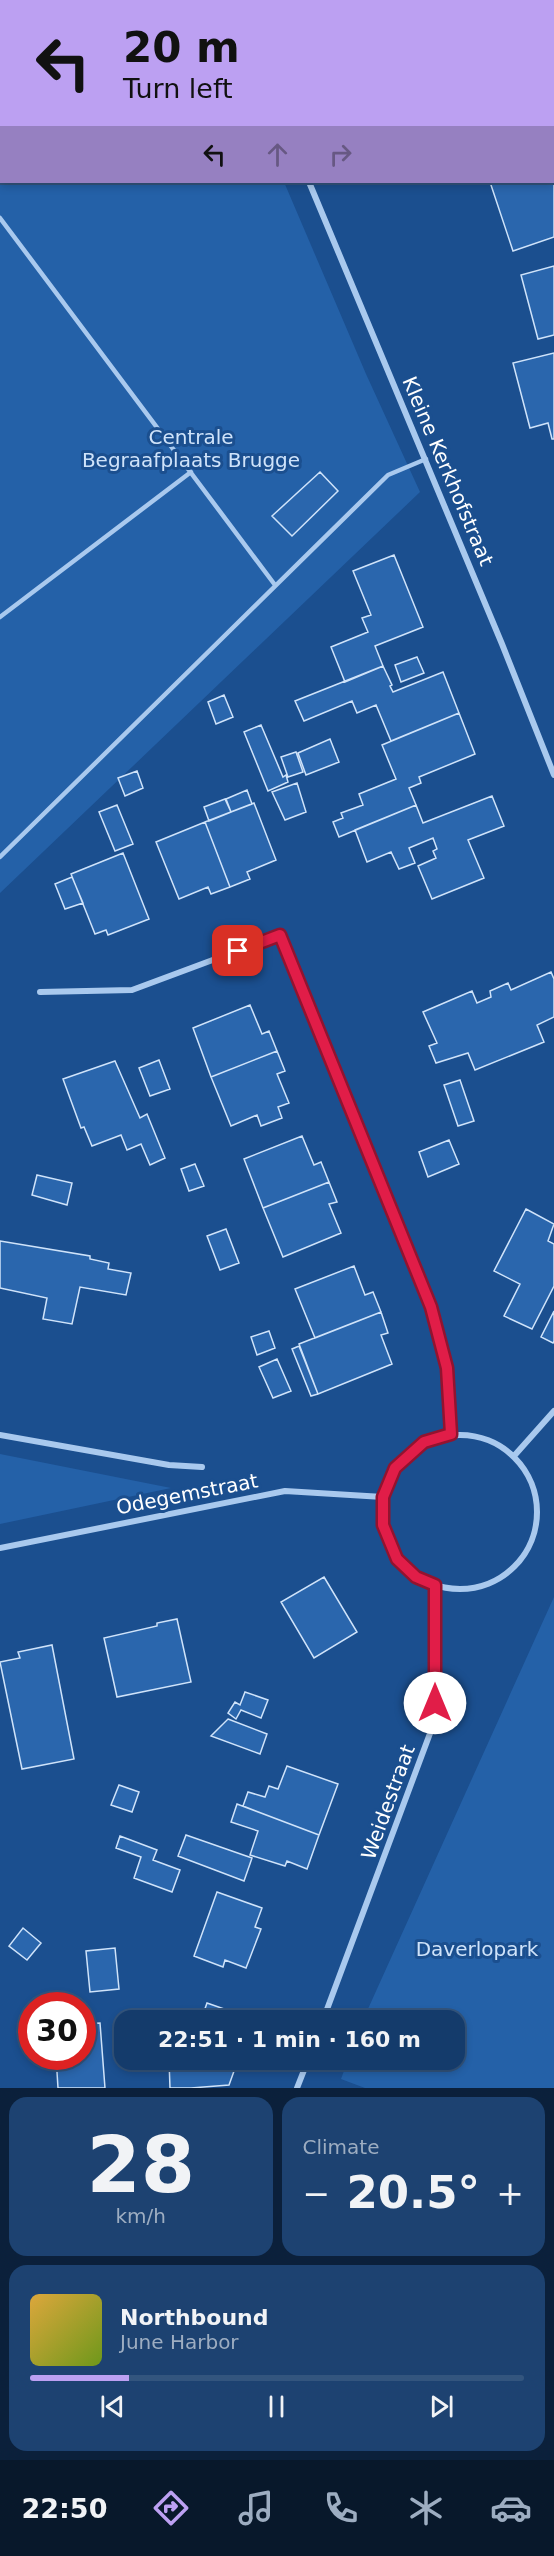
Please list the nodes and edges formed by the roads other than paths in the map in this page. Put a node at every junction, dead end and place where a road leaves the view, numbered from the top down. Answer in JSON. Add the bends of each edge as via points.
{"nodes":[{"id":1,"x":309,"y":183,"type":"edge"},
{"id":2,"x":0,"y":218,"type":"edge"},
{"id":3,"x":426,"y":459,"type":"junction"},
{"id":4,"x":191,"y":472,"type":"junction"},
{"id":5,"x":275,"y":585,"type":"junction"},
{"id":6,"x":0,"y":617,"type":"edge"},
{"id":7,"x":554,"y":775,"type":"edge"},
{"id":8,"x":0,"y":857,"type":"edge"},
{"id":9,"x":40,"y":992,"type":"dead end"},
{"id":10,"x":554,"y":1411,"type":"edge"},
{"id":11,"x":451,"y":1434,"type":"junction"},
{"id":12,"x":0,"y":1435,"type":"edge"},
{"id":13,"x":514,"y":1456,"type":"junction"},
{"id":14,"x":202,"y":1467,"type":"dead end"},
{"id":15,"x":383,"y":1497,"type":"junction"},
{"id":16,"x":0,"y":1548,"type":"edge"},
{"id":17,"x":435,"y":1585,"type":"junction"},
{"id":18,"x":326,"y":2010,"type":"edge"},
{"id":19,"x":304,"y":2070,"type":"edge"},
{"id":20,"x":297,"y":2088,"type":"edge"}],
"edges":[{"from":1,"to":3,"type":"street","name":"Kleine Kerkhofstraat"},
{"from":2,"to":4,"type":"lane"},
{"from":3,"to":5,"type":"lane","via":[[388,475]]},
{"from":3,"to":7,"type":"street","name":"Kleine Kerkhofstraat"},
{"from":4,"to":5,"type":"lane"},
{"from":4,"to":6,"type":"lane"},
{"from":5,"to":8,"type":"lane"},
{"from":9,"to":11,"type":"street","via":[[132,990],[280,935],[431,1307],[447,1368]]},
{"from":10,"to":13,"type":"street"},
{"from":11,"to":13,"type":"street","via":[[491,1441]]},
{"from":11,"to":15,"type":"street","via":[[424,1442],[395,1468]]},
{"from":12,"to":14,"type":"street","via":[[170,1465]]},
{"from":13,"to":17,"type":"street","via":[[533,1485],[538,1512],[537,1527],[527,1552],[496,1582],[470,1590]]},
{"from":15,"to":16,"type":"street","name":"Odegemstraat","via":[[285,1491]]},
{"from":15,"to":17,"type":"street","via":[[383,1525],[397,1559],[416,1577]]},
{"from":17,"to":18,"type":"street","name":"Weidestraat","via":[[435,1720]]},
{"from":19,"to":20,"type":"street"}]}
